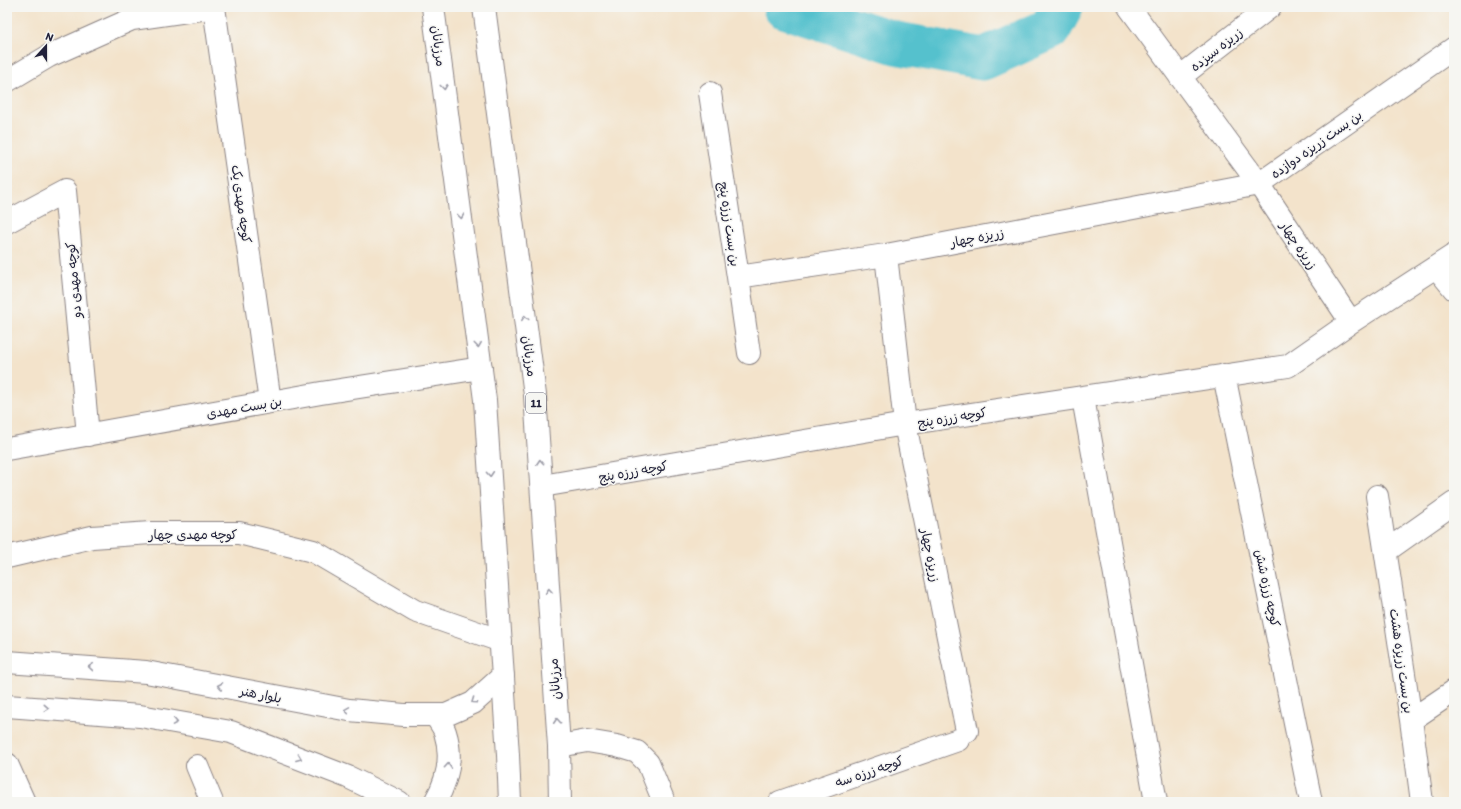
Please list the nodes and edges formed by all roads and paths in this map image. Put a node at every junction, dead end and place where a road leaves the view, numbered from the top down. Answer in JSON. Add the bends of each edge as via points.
{"nodes":[{"id":1,"x":214,"y":7,"type":"edge"},
{"id":2,"x":434,"y":7,"type":"edge"},
{"id":3,"x":484,"y":7,"type":"edge"},
{"id":4,"x":1129,"y":7,"type":"edge"},
{"id":5,"x":1270,"y":7,"type":"edge"},
{"id":6,"x":1454,"y":48,"type":"edge"},
{"id":7,"x":1180,"y":77,"type":"junction"},
{"id":8,"x":7,"y":81,"type":"edge"},
{"id":9,"x":710,"y":93,"type":"dead end"},
{"id":10,"x":1259,"y":184,"type":"junction"},
{"id":11,"x":7,"y":222,"type":"edge"},
{"id":12,"x":886,"y":255,"type":"junction"},
{"id":13,"x":1445,"y":261,"type":"edge"},
{"id":14,"x":738,"y":277,"type":"junction"},
{"id":15,"x":1454,"y":289,"type":"edge"},
{"id":16,"x":1351,"y":322,"type":"junction"},
{"id":17,"x":749,"y":353,"type":"dead end"},
{"id":18,"x":481,"y":368,"type":"junction"},
{"id":19,"x":1224,"y":374,"type":"junction"},
{"id":20,"x":1083,"y":398,"type":"junction"},
{"id":21,"x":270,"y":402,"type":"junction"},
{"id":22,"x":905,"y":424,"type":"junction"},
{"id":23,"x":88,"y":435,"type":"junction"},
{"id":24,"x":7,"y":449,"type":"edge"},
{"id":25,"x":542,"y":486,"type":"junction"},
{"id":26,"x":1377,"y":496,"type":"dead end"},
{"id":27,"x":1454,"y":503,"type":"edge"},
{"id":28,"x":1386,"y":551,"type":"junction"},
{"id":29,"x":7,"y":557,"type":"edge"},
{"id":30,"x":501,"y":641,"type":"junction"},
{"id":31,"x":7,"y":662,"type":"edge"},
{"id":32,"x":503,"y":676,"type":"junction"},
{"id":33,"x":1454,"y":692,"type":"edge"},
{"id":34,"x":7,"y":706,"type":"edge"},
{"id":35,"x":435,"y":715,"type":"junction"},
{"id":36,"x":1411,"y":720,"type":"junction"},
{"id":37,"x":962,"y":736,"type":"joint"},
{"id":38,"x":558,"y":746,"type":"junction"},
{"id":39,"x":7,"y":764,"type":"edge"},
{"id":40,"x":197,"y":766,"type":"dead end"},
{"id":41,"x":24,"y":802,"type":"edge"},
{"id":42,"x":212,"y":802,"type":"edge"},
{"id":43,"x":399,"y":802,"type":"edge"},
{"id":44,"x":435,"y":802,"type":"edge"},
{"id":45,"x":510,"y":802,"type":"edge"},
{"id":46,"x":560,"y":802,"type":"edge"},
{"id":47,"x":664,"y":802,"type":"edge"},
{"id":48,"x":780,"y":802,"type":"edge"},
{"id":49,"x":1156,"y":802,"type":"edge"},
{"id":50,"x":1311,"y":802,"type":"edge"},
{"id":51,"x":1422,"y":802,"type":"edge"}],
"edges":[{"from":1,"to":8,"type":"street","via":[[132,19],[49,56]]},
{"from":1,"to":21,"type":"street","name":"کوچه مهدی یک"},
{"from":2,"to":18,"type":"street","name":"مرزبانان","one_way":true},
{"from":25,"to":3,"type":"street","name":"مرزبانان","number":"11","one_way":true,"via":[[535,395]]},
{"from":4,"to":7,"type":"street","name":"بن بست زریزه دوازده"},
{"from":5,"to":7,"type":"street","name":"زریزه سیزده"},
{"from":6,"to":10,"type":"street","name":"بن بست زریزه دوازده"},
{"from":7,"to":10,"type":"street","name":"بن بست زریزه دوازده"},
{"from":9,"to":14,"type":"street","name":"بن بست زرزه پنج"},
{"from":10,"to":12,"type":"street","name":"زریزه چهار"},
{"from":10,"to":16,"type":"street","name":"زریزه چهار"},
{"from":11,"to":23,"type":"street","name":"کوچه مهدی دو","via":[[65,191]]},
{"from":12,"to":14,"type":"street","name":"بن بست زرزه پنج"},
{"from":12,"to":22,"type":"street","name":"زریزه چهار"},
{"from":13,"to":15,"type":"street"},
{"from":13,"to":16,"type":"street"},
{"from":14,"to":17,"type":"street"},
{"from":16,"to":19,"type":"street","name":"کوچه زرزه پنج","via":[[1288,366]]},
{"from":18,"to":21,"type":"street","name":"بن بست مهدی"},
{"from":18,"to":30,"type":"street","name":"مرزبانان","one_way":true},
{"from":19,"to":20,"type":"street","name":"کوچه زرزه پنج"},
{"from":19,"to":50,"type":"street","name":"کوچه زرزه شش"},
{"from":20,"to":22,"type":"street","name":"کوچه زرزه پنج"},
{"from":20,"to":49,"type":"street"},
{"from":21,"to":23,"type":"street","name":"بن بست مهدی"},
{"from":22,"to":25,"type":"street","name":"کوچه زرزه پنج"},
{"from":22,"to":37,"type":"street","name":"زریزه چهار"},
{"from":23,"to":24,"type":"street","name":"بن بست مهدی"},
{"from":38,"to":25,"type":"street","name":"مرزبانان","number":"11","one_way":true},
{"from":26,"to":28,"type":"street","name":"بن بست زریزه هشت"},
{"from":27,"to":28,"type":"street"},
{"from":28,"to":36,"type":"street","name":"بن بست زریزه هشت"},
{"from":29,"to":30,"type":"street","name":"کوچه مهدی چهار","via":[[92,537],[151,533],[238,533],[313,551],[415,611]]},
{"from":30,"to":32,"type":"street","name":"مرزبانان"},
{"from":35,"to":31,"type":"street","name":"بلوار هنر","one_way":true,"via":[[349,710],[146,672]]},
{"from":32,"to":35,"type":"street","name":"بلوار هنر","one_way":true,"via":[[473,703],[446,715]]},
{"from":32,"to":45,"type":"street","name":"مرزبانان"},
{"from":33,"to":36,"type":"street","name":"بن بست زریزه هشت"},
{"from":34,"to":43,"type":"street","one_way":true,"via":[[140,716],[231,732],[348,777]]},
{"from":44,"to":35,"type":"street","one_way":true,"via":[[443,788],[448,770],[445,731]]},
{"from":36,"to":51,"type":"street"},
{"from":37,"to":48,"type":"street","name":"کوچه زرزه سه"},
{"from":38,"to":46,"type":"street","name":"مرزبانان","number":"11"},
{"from":38,"to":47,"type":"street","via":[[587,741],[637,752],[648,762]]},
{"from":39,"to":41,"type":"street"},
{"from":40,"to":42,"type":"street"}]}
